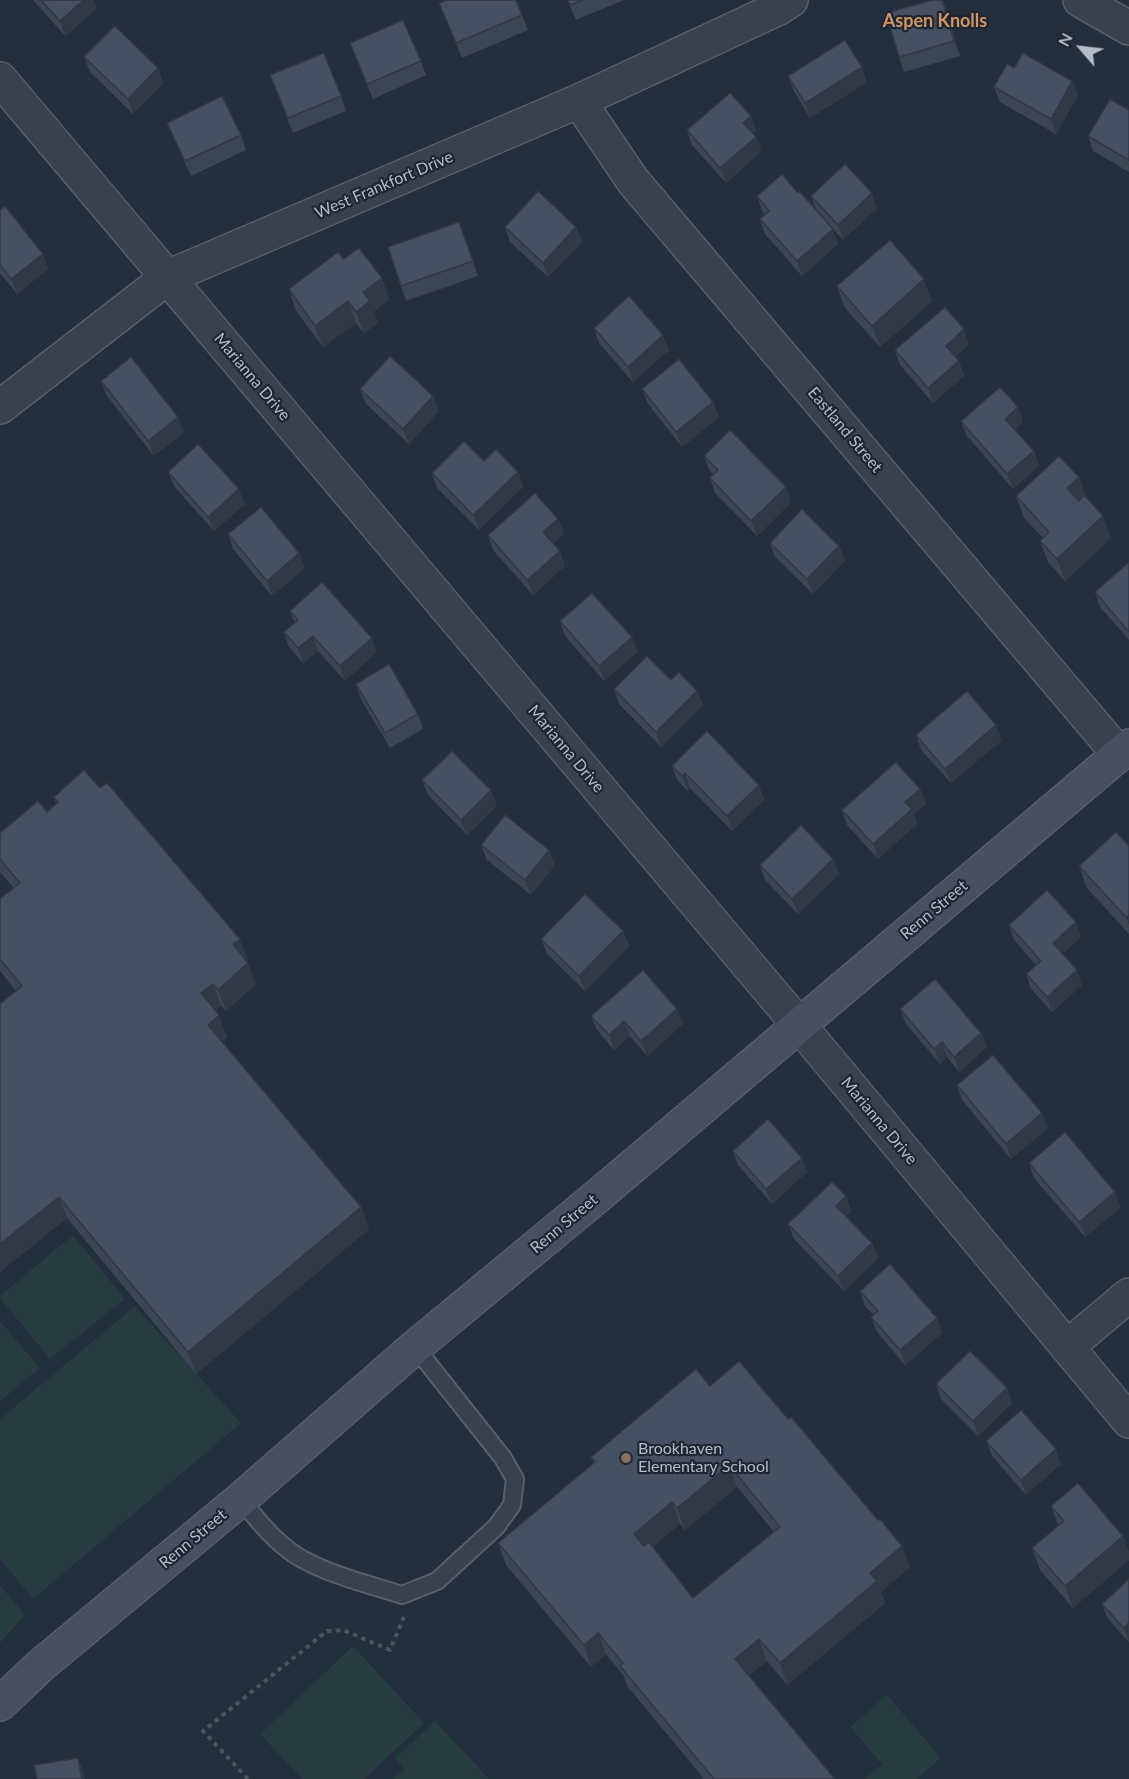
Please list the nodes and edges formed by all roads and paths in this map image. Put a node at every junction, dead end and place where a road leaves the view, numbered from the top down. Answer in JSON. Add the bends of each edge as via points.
{"nodes":[{"id":1,"x":791,"y":0,"type":"edge"},
{"id":2,"x":1080,"y":0,"type":"edge"},
{"id":3,"x":1129,"y":28,"type":"edge"},
{"id":4,"x":0,"y":79,"type":"edge"},
{"id":5,"x":579,"y":101,"type":"junction"},
{"id":6,"x":168,"y":277,"type":"junction"},
{"id":7,"x":0,"y":407,"type":"edge"},
{"id":8,"x":1124,"y":750,"type":"edge"},
{"id":9,"x":799,"y":1025,"type":"junction"},
{"id":10,"x":1129,"y":1295,"type":"edge"},
{"id":11,"x":415,"y":1347,"type":"junction"},
{"id":12,"x":1067,"y":1347,"type":"junction"},
{"id":13,"x":1129,"y":1420,"type":"edge"},
{"id":14,"x":241,"y":1499,"type":"junction"},
{"id":15,"x":404,"y":1616,"type":"dead end"},
{"id":16,"x":0,"y":1704,"type":"edge"},
{"id":17,"x":248,"y":1779,"type":"edge"}],
"edges":[{"from":1,"to":5,"type":"street","name":"West Frankfort Drive"},
{"from":2,"to":3,"type":"street"},
{"from":4,"to":6,"type":"street","name":"Marianna Drive"},
{"from":5,"to":6,"type":"street","name":"West Frankfort Drive"},
{"from":5,"to":8,"type":"street","name":"Eastland Street","via":[[633,181]]},
{"from":6,"to":7,"type":"street","name":"West Frankfort Drive"},
{"from":6,"to":9,"type":"street","name":"Marianna Drive"},
{"from":8,"to":9,"type":"street","name":"Renn Street"},
{"from":9,"to":11,"type":"street","name":"Renn Street"},
{"from":9,"to":12,"type":"street","name":"Marianna Drive"},
{"from":10,"to":12,"type":"street"},
{"from":11,"to":14,"type":"street","name":"Renn Street"},
{"from":11,"to":14,"type":"lane","via":[[503,1458],[515,1479],[512,1505],[496,1527],[437,1581],[402,1595],[311,1564],[273,1537]]},
{"from":12,"to":13,"type":"street","name":"Marianna Drive"},
{"from":14,"to":16,"type":"street","name":"Renn Street","via":[[40,1666]]},
{"from":15,"to":17,"type":"path","via":[[390,1650],[343,1630],[327,1631],[203,1731]]}]}
